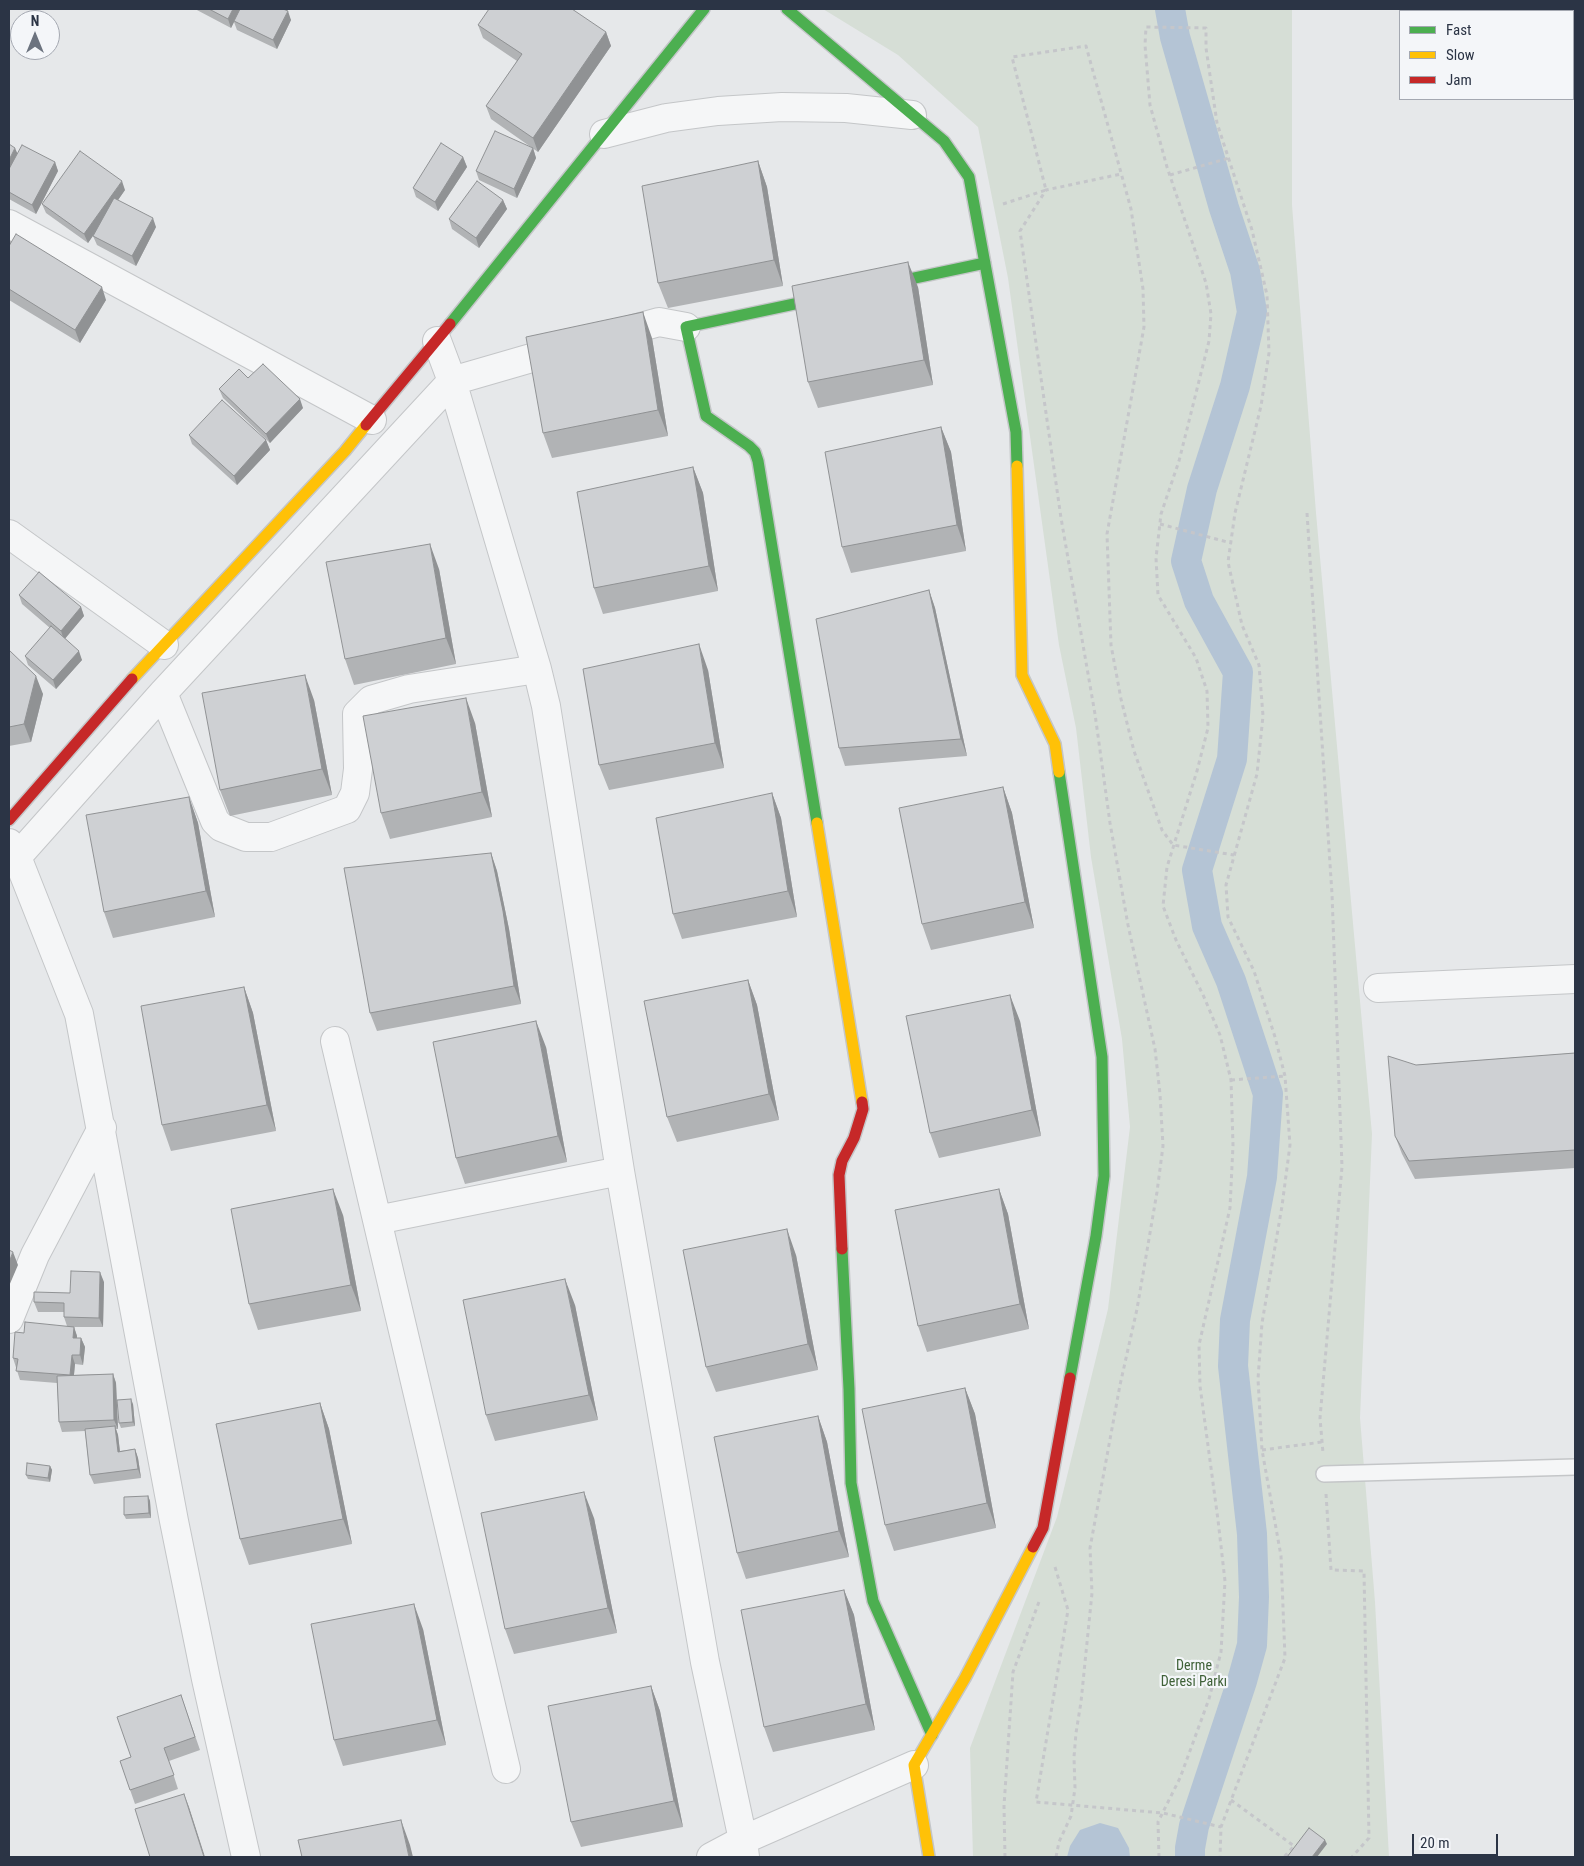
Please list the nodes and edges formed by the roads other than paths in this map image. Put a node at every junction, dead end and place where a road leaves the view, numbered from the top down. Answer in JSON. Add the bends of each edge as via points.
{"nodes":[{"id":1,"x":704,"y":9,"type":"edge"},
{"id":2,"x":786,"y":9,"type":"edge"},
{"id":3,"x":912,"y":115,"type":"junction"},
{"id":4,"x":604,"y":134,"type":"junction"},
{"id":5,"x":9,"y":224,"type":"edge"},
{"id":6,"x":986,"y":263,"type":"junction"},
{"id":7,"x":870,"y":288,"type":"edge"},
{"id":8,"x":841,"y":294,"type":"edge"},
{"id":9,"x":686,"y":327,"type":"junction"},
{"id":10,"x":437,"y":341,"type":"junction"},
{"id":11,"x":452,"y":380,"type":"junction"},
{"id":12,"x":372,"y":420,"type":"junction"},
{"id":13,"x":9,"y":534,"type":"edge"},
{"id":14,"x":164,"y":645,"type":"junction"},
{"id":15,"x":537,"y":669,"type":"junction"},
{"id":16,"x":163,"y":693,"type":"junction"},
{"id":17,"x":9,"y":820,"type":"edge"},
{"id":18,"x":13,"y":850,"type":"edge"},
{"id":19,"x":1575,"y":979,"type":"edge"},
{"id":20,"x":1378,"y":988,"type":"dead end"},
{"id":21,"x":334,"y":1041,"type":"dead end"},
{"id":22,"x":102,"y":1128,"type":"junction"},
{"id":23,"x":620,"y":1171,"type":"junction"},
{"id":24,"x":377,"y":1220,"type":"junction"},
{"id":25,"x":9,"y":1319,"type":"edge"},
{"id":26,"x":1575,"y":1467,"type":"edge"},
{"id":27,"x":1324,"y":1474,"type":"road end"},
{"id":28,"x":932,"y":1735,"type":"junction"},
{"id":29,"x":914,"y":1765,"type":"junction"},
{"id":30,"x":506,"y":1769,"type":"dead end"},
{"id":31,"x":744,"y":1848,"type":"edge"},
{"id":32,"x":246,"y":1857,"type":"edge"},
{"id":33,"x":711,"y":1857,"type":"edge"},
{"id":34,"x":929,"y":1857,"type":"edge"}],
"edges":[{"from":1,"to":4,"type":"street"},
{"from":2,"to":3,"type":"street"},
{"from":3,"to":4,"type":"street","via":[[782,106],[666,118]]},
{"from":3,"to":6,"type":"street","via":[[944,141],[969,177]]},
{"from":4,"to":10,"type":"street"},
{"from":5,"to":12,"type":"street"},
{"from":6,"to":7,"type":"street"},
{"from":6,"to":28,"type":"street","via":[[1016,432],[1022,674],[1055,744],[1102,1057],[1104,1176],[1043,1528]]},
{"from":8,"to":9,"type":"street"},
{"from":9,"to":11,"type":"street","via":[[660,322]]},
{"from":9,"to":28,"type":"street","via":[[706,416],[749,446],[758,461],[863,1109],[839,1175],[851,1483],[873,1601]]},
{"from":10,"to":11,"type":"street"},
{"from":10,"to":12,"type":"street"},
{"from":11,"to":15,"type":"street"},
{"from":11,"to":16,"type":"street"},
{"from":12,"to":14,"type":"street"},
{"from":13,"to":14,"type":"street"},
{"from":14,"to":17,"type":"street"},
{"from":15,"to":16,"type":"street","via":[[409,689],[371,700],[357,714],[358,769],[355,793],[347,809],[271,838],[246,836],[221,828],[215,821]]},
{"from":15,"to":23,"type":"street","via":[[548,716]]},
{"from":16,"to":18,"type":"street"},
{"from":18,"to":22,"type":"street","via":[[80,1014]]},
{"from":19,"to":20,"type":"street"},
{"from":21,"to":24,"type":"street"},
{"from":22,"to":25,"type":"street","via":[[35,1255]]},
{"from":22,"to":32,"type":"street","via":[[174,1521]]},
{"from":23,"to":24,"type":"street"},
{"from":23,"to":31,"type":"street","via":[[705,1662]]},
{"from":24,"to":30,"type":"street"},
{"from":26,"to":27,"type":"lane"},
{"from":28,"to":29,"type":"street"},
{"from":29,"to":31,"type":"street"},
{"from":29,"to":34,"type":"street"},
{"from":31,"to":33,"type":"street"}]}
